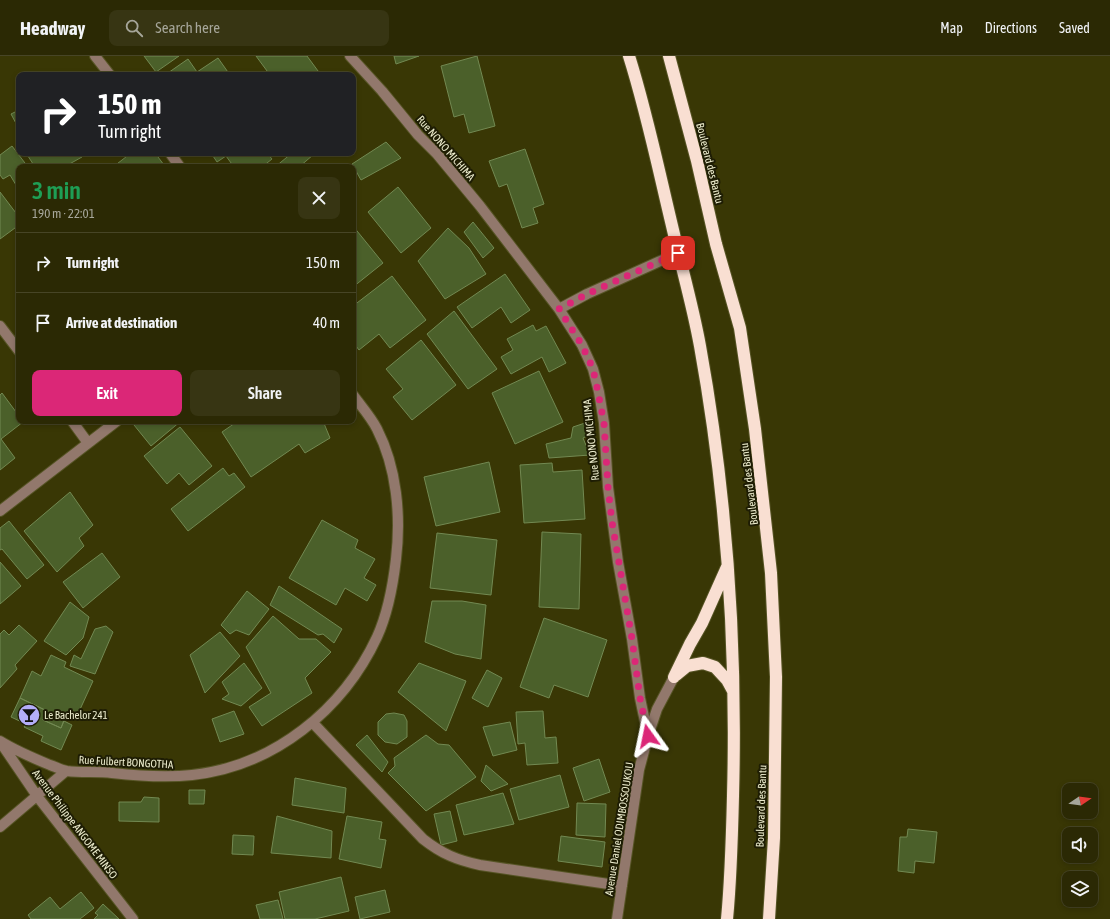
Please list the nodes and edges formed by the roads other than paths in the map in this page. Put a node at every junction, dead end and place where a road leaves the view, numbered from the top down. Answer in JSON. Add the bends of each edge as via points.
{"nodes":[{"id":1,"x":95,"y":56,"type":"edge"},
{"id":2,"x":350,"y":56,"type":"edge"},
{"id":3,"x":628,"y":56,"type":"edge"},
{"id":4,"x":669,"y":56,"type":"edge"},
{"id":5,"x":108,"y":72,"type":"edge"},
{"id":6,"x":678,"y":253,"type":"junction"},
{"id":7,"x":559,"y":309,"type":"junction"},
{"id":8,"x":0,"y":326,"type":"edge"},
{"id":9,"x":16,"y":348,"type":"edge"},
{"id":10,"x":356,"y":399,"type":"edge"},
{"id":11,"x":74,"y":424,"type":"edge"},
{"id":12,"x":114,"y":424,"type":"edge"},
{"id":13,"x":88,"y":443,"type":"junction"},
{"id":14,"x":0,"y":511,"type":"edge"},
{"id":15,"x":728,"y":565,"type":"junction"},
{"id":16,"x":674,"y":677,"type":"junction"},
{"id":17,"x":734,"y":693,"type":"junction"},
{"id":18,"x":313,"y":723,"type":"junction"},
{"id":19,"x":648,"y":736,"type":"junction"},
{"id":20,"x":0,"y":741,"type":"edge"},
{"id":21,"x":66,"y":771,"type":"junction"},
{"id":22,"x":37,"y":796,"type":"junction"},
{"id":23,"x":0,"y":827,"type":"edge"},
{"id":24,"x":622,"y":886,"type":"junction"},
{"id":25,"x":133,"y":919,"type":"edge"},
{"id":26,"x":617,"y":919,"type":"edge"},
{"id":27,"x":727,"y":919,"type":"edge"},
{"id":28,"x":769,"y":919,"type":"edge"}],
"edges":[{"from":1,"to":5,"type":"street"},
{"from":2,"to":7,"type":"street","name":"Rue NONO MICHIMA","via":[[454,174]]},
{"from":3,"to":6,"type":"highway","via":[[647,120]]},
{"from":4,"to":28,"type":"highway","name":"Boulevard des Bantu","via":[[716,244],[740,328],[755,429],[771,573],[776,677],[774,838]]},
{"from":6,"to":7,"type":"street"},
{"from":6,"to":15,"type":"highway","via":[[706,382]]},
{"from":7,"to":19,"type":"street","name":"Rue NONO MICHIMA","via":[[582,345],[593,369],[598,392],[604,423],[612,522]]},
{"from":8,"to":9,"type":"street"},
{"from":10,"to":18,"type":"street","name":"Rue Fulbert BONGOTHA","via":[[376,428],[389,461],[394,483],[398,549],[395,572],[385,615],[368,654],[354,677]]},
{"from":11,"to":13,"type":"street"},
{"from":12,"to":13,"type":"street"},
{"from":13,"to":14,"type":"street"},
{"from":15,"to":16,"type":"highway"},
{"from":15,"to":17,"type":"highway"},
{"from":16,"to":17,"type":"highway","via":[[687,666],[703,663],[715,667],[727,680]]},
{"from":16,"to":19,"type":"street","name":"Avenue Daniel ODIMBOSSOUKOU","via":[[657,709]]},
{"from":17,"to":27,"type":"highway","via":[[732,834]]},
{"from":18,"to":21,"type":"street","name":"Rue Fulbert BONGOTHA","via":[[295,737],[257,757],[231,767],[194,775],[155,777]]},
{"from":18,"to":24,"type":"street","via":[[438,851],[480,865]]},
{"from":19,"to":24,"type":"street","name":"Avenue Daniel ODIMBOSSOUKOU","via":[[639,770]]},
{"from":20,"to":21,"type":"street","name":"Rue Fulbert BONGOTHA"},
{"from":20,"to":22,"type":"street","name":"Avenue Philippe ANGOME MINSO"},
{"from":21,"to":22,"type":"street"},
{"from":22,"to":23,"type":"street"},
{"from":22,"to":25,"type":"street","name":"Avenue Philippe ANGOME MINSO"},
{"from":24,"to":26,"type":"street","name":"Avenue Daniel ODIMBOSSOUKOU"}]}
